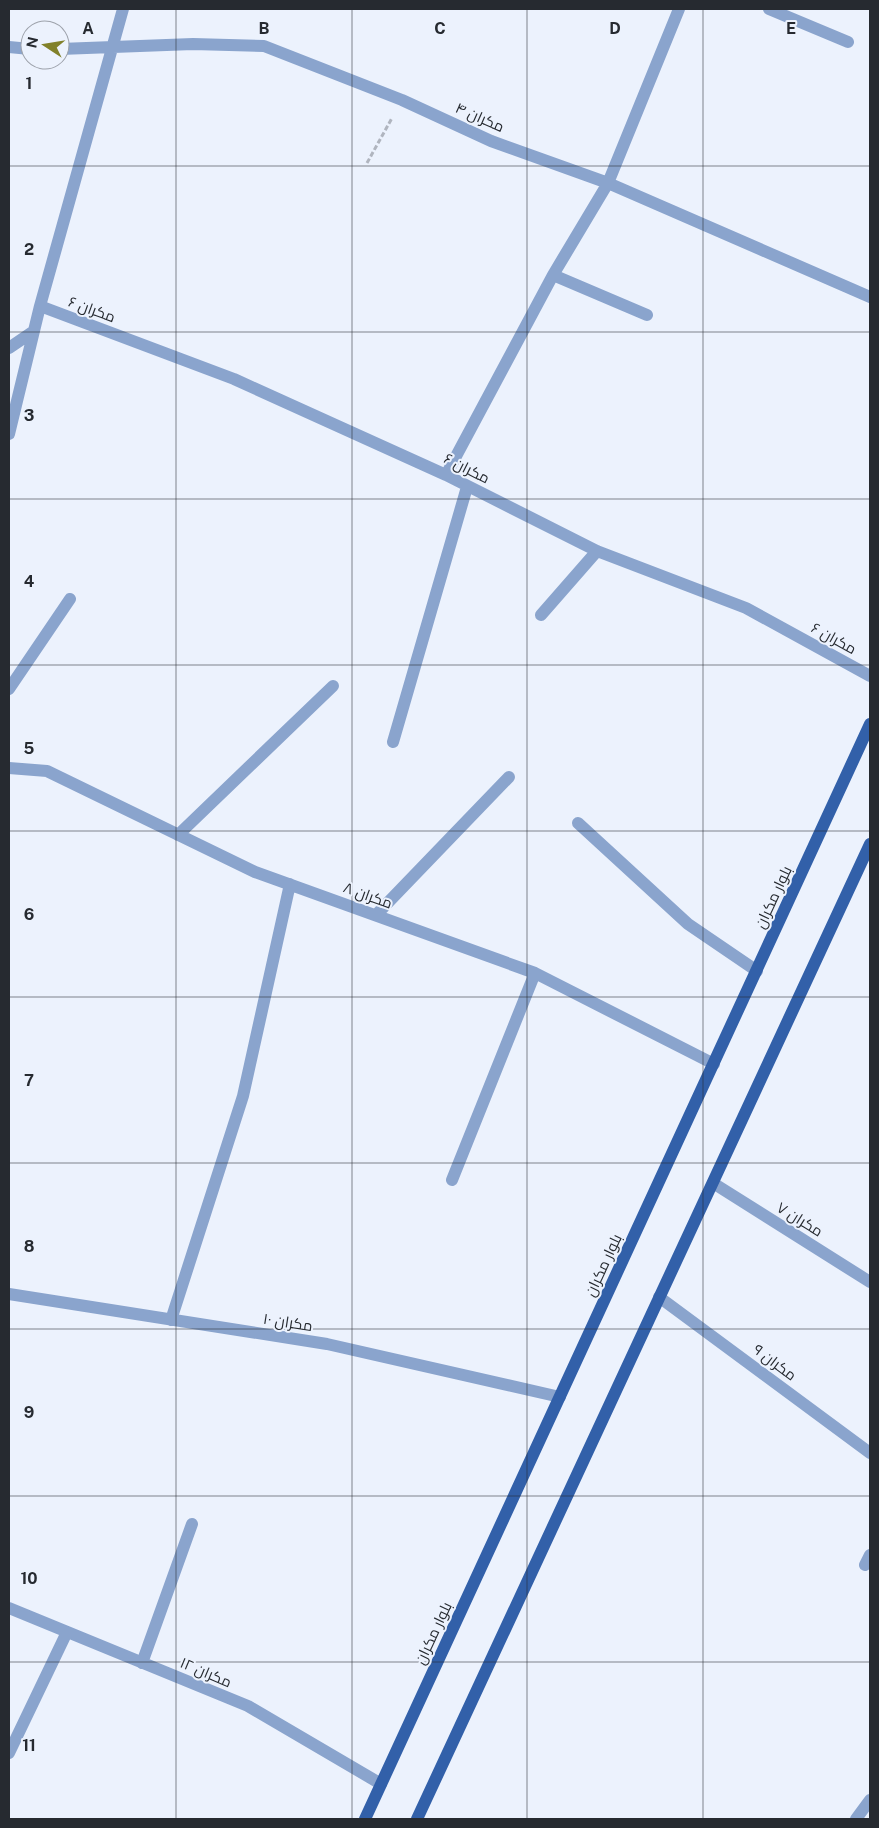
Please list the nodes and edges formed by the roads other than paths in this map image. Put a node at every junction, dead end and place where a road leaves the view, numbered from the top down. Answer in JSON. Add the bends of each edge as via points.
{"nodes":[{"id":1,"x":123,"y":9,"type":"edge"},
{"id":2,"x":679,"y":9,"type":"edge"},
{"id":3,"x":769,"y":9,"type":"edge"},
{"id":4,"x":848,"y":42,"type":"dead end"},
{"id":5,"x":114,"y":47,"type":"junction"},
{"id":6,"x":70,"y":49,"type":"edge"},
{"id":7,"x":608,"y":182,"type":"junction"},
{"id":8,"x":553,"y":276,"type":"junction"},
{"id":9,"x":870,"y":297,"type":"edge"},
{"id":10,"x":40,"y":306,"type":"junction"},
{"id":11,"x":647,"y":315,"type":"dead end"},
{"id":12,"x":34,"y":331,"type":"junction"},
{"id":13,"x":9,"y":348,"type":"edge"},
{"id":14,"x":9,"y":434,"type":"edge"},
{"id":15,"x":446,"y":475,"type":"junction"},
{"id":16,"x":467,"y":487,"type":"junction"},
{"id":17,"x":597,"y":551,"type":"junction"},
{"id":18,"x":70,"y":599,"type":"dead end"},
{"id":19,"x":541,"y":615,"type":"dead end"},
{"id":20,"x":870,"y":676,"type":"edge"},
{"id":21,"x":333,"y":686,"type":"dead end"},
{"id":22,"x":9,"y":689,"type":"edge"},
{"id":23,"x":870,"y":724,"type":"edge"},
{"id":24,"x":392,"y":742,"type":"dead end"},
{"id":25,"x":9,"y":768,"type":"edge"},
{"id":26,"x":509,"y":777,"type":"dead end"},
{"id":27,"x":578,"y":822,"type":"dead end"},
{"id":28,"x":178,"y":835,"type":"junction"},
{"id":29,"x":870,"y":844,"type":"edge"},
{"id":30,"x":290,"y":884,"type":"junction"},
{"id":31,"x":376,"y":916,"type":"junction"},
{"id":32,"x":756,"y":971,"type":"junction"},
{"id":33,"x":535,"y":973,"type":"junction"},
{"id":34,"x":714,"y":1064,"type":"junction"},
{"id":35,"x":452,"y":1180,"type":"dead end"},
{"id":36,"x":713,"y":1183,"type":"junction"},
{"id":37,"x":870,"y":1282,"type":"edge"},
{"id":38,"x":9,"y":1294,"type":"edge"},
{"id":39,"x":660,"y":1297,"type":"junction"},
{"id":40,"x":171,"y":1320,"type":"junction"},
{"id":41,"x":560,"y":1397,"type":"junction"},
{"id":42,"x":870,"y":1453,"type":"edge"},
{"id":43,"x":192,"y":1524,"type":"dead end"},
{"id":44,"x":9,"y":1608,"type":"edge"},
{"id":45,"x":67,"y":1632,"type":"junction"},
{"id":46,"x":142,"y":1663,"type":"junction"},
{"id":47,"x":9,"y":1753,"type":"edge"},
{"id":48,"x":382,"y":1784,"type":"junction"},
{"id":49,"x":870,"y":1800,"type":"edge"},
{"id":50,"x":365,"y":1819,"type":"edge"},
{"id":51,"x":417,"y":1819,"type":"edge"},
{"id":52,"x":856,"y":1819,"type":"edge"}],
"edges":[{"from":1,"to":5,"type":"street"},
{"from":2,"to":7,"type":"street"},
{"from":3,"to":4,"type":"street"},
{"from":5,"to":6,"type":"street","name":"مکران ۴"},
{"from":5,"to":7,"type":"street","name":"مکران ۴","via":[[264,46],[402,100],[491,141]]},
{"from":5,"to":10,"type":"street"},
{"from":7,"to":8,"type":"street"},
{"from":7,"to":9,"type":"street","name":"مکران ۴"},
{"from":8,"to":11,"type":"street"},
{"from":8,"to":15,"type":"street"},
{"from":10,"to":12,"type":"street"},
{"from":10,"to":15,"type":"street","name":"مکران ۶","via":[[234,379]]},
{"from":12,"to":13,"type":"street"},
{"from":12,"to":14,"type":"street"},
{"from":15,"to":16,"type":"street","name":"مکران ۶"},
{"from":16,"to":17,"type":"street","name":"مکران ۶"},
{"from":16,"to":24,"type":"street"},
{"from":17,"to":19,"type":"street"},
{"from":17,"to":20,"type":"street","name":"مکران ۶","via":[[746,608]]},
{"from":18,"to":22,"type":"street"},
{"from":21,"to":28,"type":"street"},
{"from":23,"to":32,"type":"main road","name":"بلوار مکران"},
{"from":25,"to":28,"type":"street","name":"مکران ۸","via":[[47,771]]},
{"from":26,"to":31,"type":"street"},
{"from":27,"to":32,"type":"street","via":[[688,924]]},
{"from":28,"to":30,"type":"street","name":"مکران ۸","via":[[255,872]]},
{"from":29,"to":36,"type":"main road"},
{"from":30,"to":31,"type":"street","name":"مکران ۸"},
{"from":30,"to":40,"type":"street","via":[[243,1096]]},
{"from":31,"to":33,"type":"street","name":"مکران ۸"},
{"from":32,"to":34,"type":"main road","name":"بلوار مکران"},
{"from":33,"to":34,"type":"street","name":"مکران ۸"},
{"from":33,"to":35,"type":"street"},
{"from":34,"to":41,"type":"main road","name":"بلوار مکران"},
{"from":36,"to":37,"type":"street","name":"مکران ۷"},
{"from":36,"to":39,"type":"main road"},
{"from":38,"to":40,"type":"street","name":"مکران ۱۰"},
{"from":39,"to":42,"type":"street","name":"مکران ۹"},
{"from":39,"to":51,"type":"main road"},
{"from":40,"to":41,"type":"street","name":"مکران ۱۰","via":[[327,1344]]},
{"from":41,"to":48,"type":"main road","name":"بلوار مکران"},
{"from":43,"to":46,"type":"street"},
{"from":44,"to":45,"type":"street","name":"مکران ۱۲"},
{"from":45,"to":46,"type":"street","name":"مکران ۱۲"},
{"from":45,"to":47,"type":"street"},
{"from":46,"to":48,"type":"street","name":"مکران ۱۲","via":[[248,1706]]},
{"from":48,"to":50,"type":"main road","name":"بلوار مکران"},
{"from":49,"to":52,"type":"street"}]}
